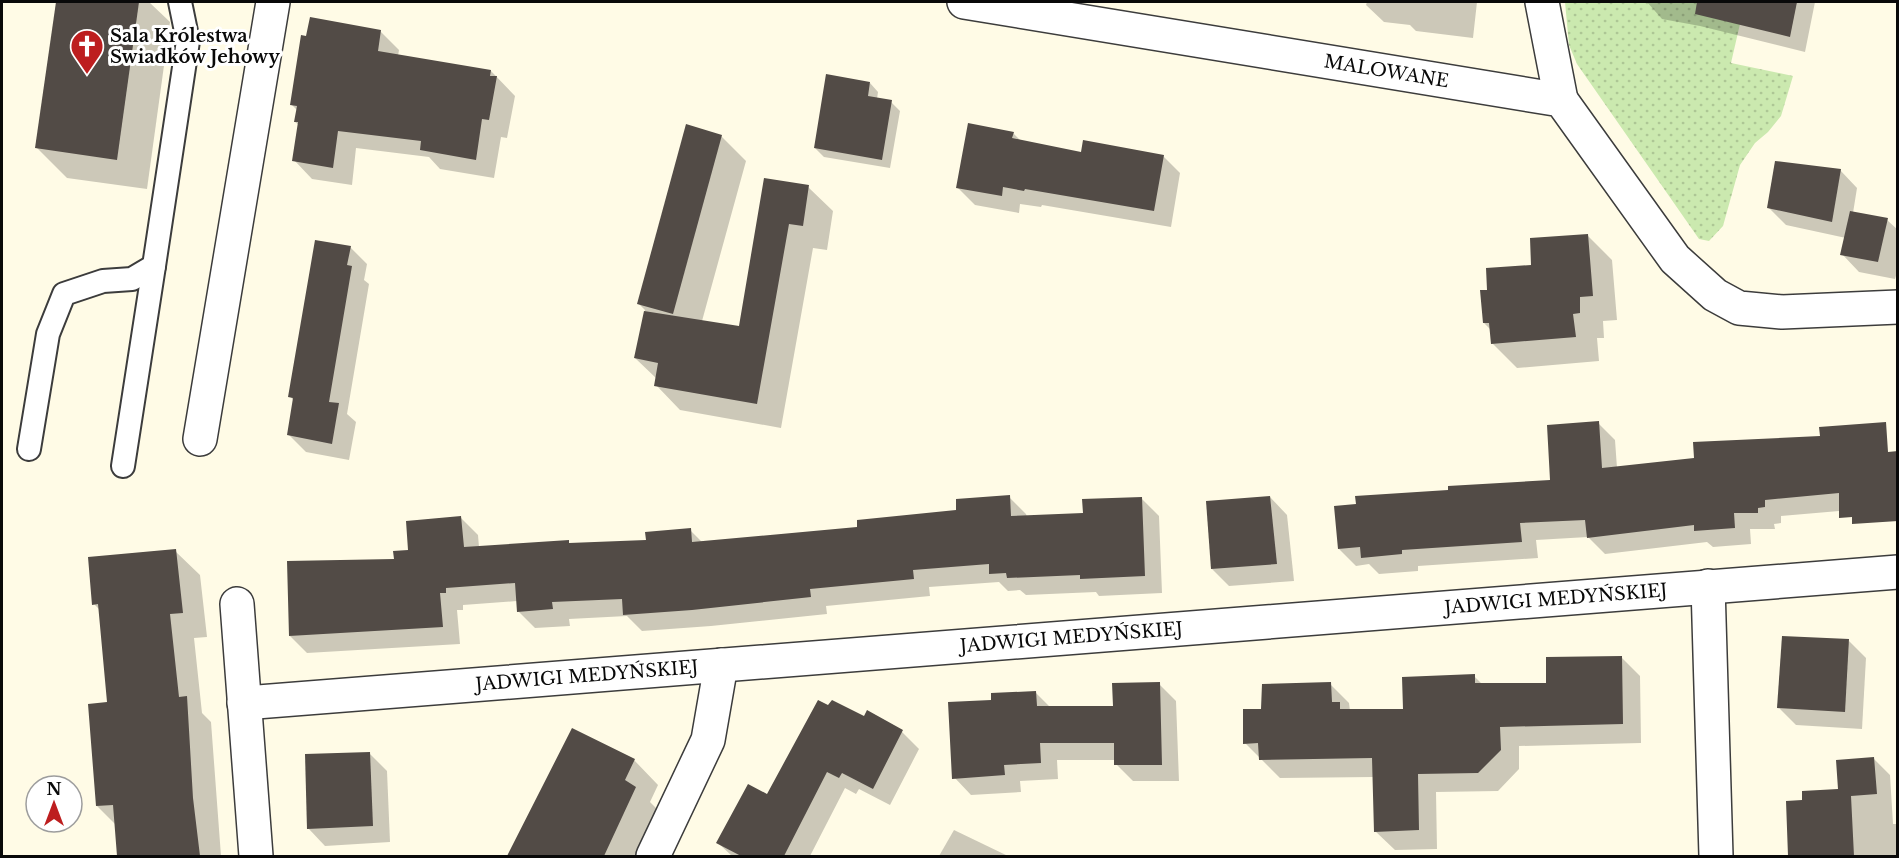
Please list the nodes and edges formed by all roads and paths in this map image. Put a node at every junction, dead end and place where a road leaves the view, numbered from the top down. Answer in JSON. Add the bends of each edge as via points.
{"nodes":[{"id":1,"x":180,"y":2,"type":"edge"},
{"id":2,"x":273,"y":2,"type":"edge"},
{"id":3,"x":964,"y":2,"type":"edge"},
{"id":4,"x":1542,"y":2,"type":"edge"},
{"id":5,"x":1562,"y":100,"type":"junction"},
{"id":6,"x":154,"y":266,"type":"junction"},
{"id":7,"x":1898,"y":307,"type":"edge"},
{"id":8,"x":200,"y":439,"type":"dead end"},
{"id":9,"x":29,"y":449,"type":"dead end"},
{"id":10,"x":123,"y":466,"type":"dead end"},
{"id":11,"x":1898,"y":572,"type":"edge"},
{"id":12,"x":1708,"y":586,"type":"junction"},
{"id":13,"x":237,"y":604,"type":"dead end"},
{"id":14,"x":721,"y":665,"type":"junction"},
{"id":15,"x":244,"y":703,"type":"junction"},
{"id":16,"x":256,"y":856,"type":"edge"},
{"id":17,"x":653,"y":856,"type":"edge"},
{"id":18,"x":1716,"y":856,"type":"edge"}],
"edges":[{"from":1,"to":6,"type":"lane","via":[[188,42]]},
{"from":2,"to":8,"type":"street"},
{"from":3,"to":5,"type":"street","name":"MALOWANE"},
{"from":4,"to":5,"type":"street"},
{"from":5,"to":7,"type":"street","via":[[1675,259],[1715,295],[1740,308],[1782,312]]},
{"from":6,"to":9,"type":"lane","via":[[132,279],[103,281],[64,294],[48,334]]},
{"from":6,"to":10,"type":"lane"},
{"from":11,"to":12,"type":"street","name":"JADWIGI MEDYŃSKIEJ"},
{"from":12,"to":14,"type":"street","name":"JADWIGI MEDYŃSKIEJ"},
{"from":12,"to":18,"type":"street"},
{"from":13,"to":15,"type":"street"},
{"from":14,"to":15,"type":"street","name":"JADWIGI MEDYŃSKIEJ"},
{"from":14,"to":17,"type":"street","via":[[708,740]]},
{"from":15,"to":16,"type":"street"}]}
